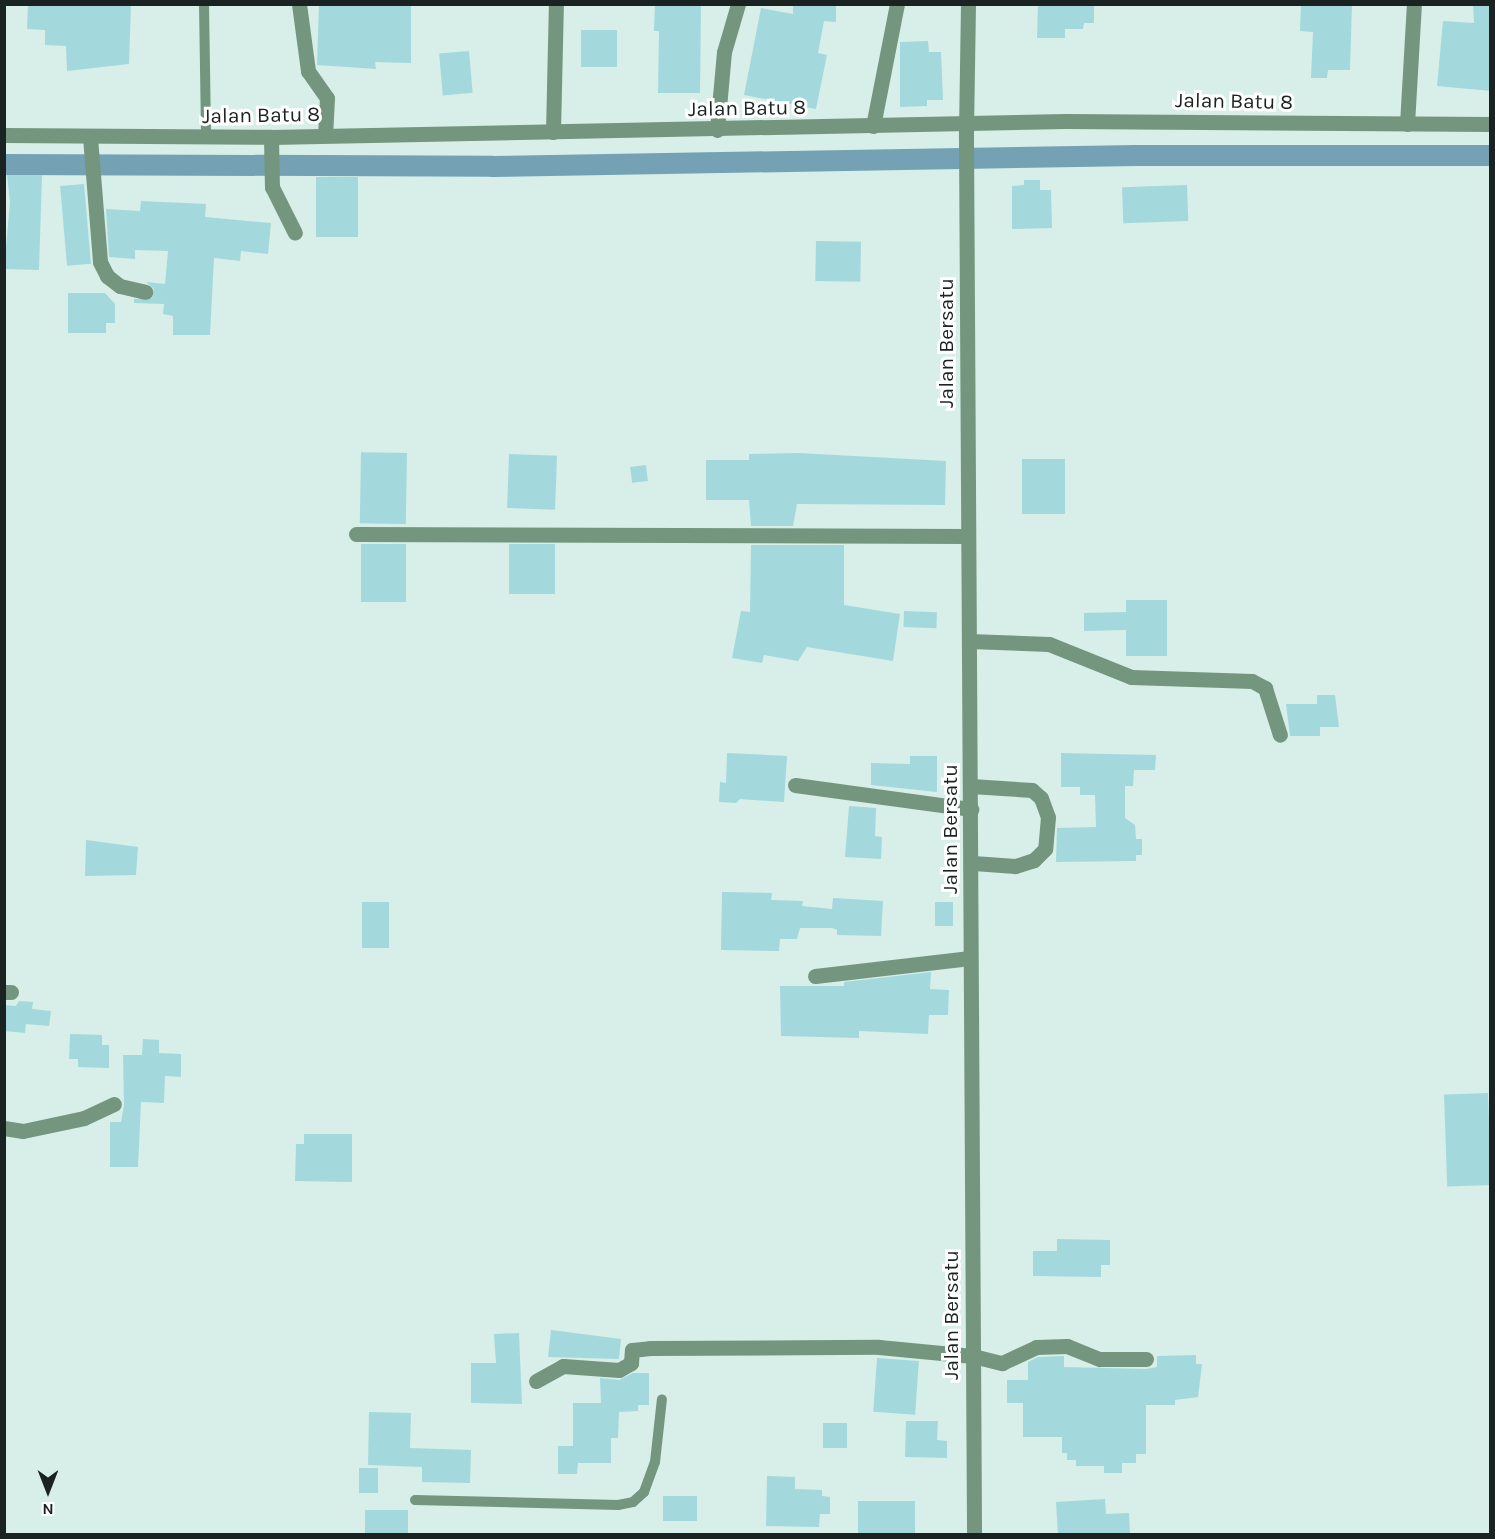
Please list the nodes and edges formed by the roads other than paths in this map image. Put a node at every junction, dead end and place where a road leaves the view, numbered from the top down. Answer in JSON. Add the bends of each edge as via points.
{"nodes":[{"id":1,"x":204,"y":4,"type":"edge"},
{"id":2,"x":298,"y":4,"type":"edge"},
{"id":3,"x":556,"y":4,"type":"edge"},
{"id":4,"x":738,"y":4,"type":"edge"},
{"id":5,"x":897,"y":4,"type":"edge"},
{"id":6,"x":968,"y":4,"type":"edge"},
{"id":7,"x":1414,"y":4,"type":"edge"},
{"id":8,"x":1407,"y":124,"type":"junction"},
{"id":9,"x":1491,"y":124,"type":"edge"},
{"id":10,"x":873,"y":126,"type":"junction"},
{"id":11,"x":717,"y":130,"type":"junction"},
{"id":12,"x":966,"y":130,"type":"junction"},
{"id":13,"x":553,"y":132,"type":"junction"},
{"id":14,"x":4,"y":135,"type":"edge"},
{"id":15,"x":325,"y":135,"type":"junction"},
{"id":16,"x":90,"y":136,"type":"junction"},
{"id":17,"x":206,"y":136,"type":"junction"},
{"id":18,"x":271,"y":136,"type":"junction"},
{"id":19,"x":295,"y":233,"type":"dead end"},
{"id":20,"x":145,"y":292,"type":"dead end"},
{"id":21,"x":356,"y":534,"type":"dead end"},
{"id":22,"x":967,"y":536,"type":"junction"},
{"id":23,"x":969,"y":642,"type":"junction"},
{"id":24,"x":1280,"y":735,"type":"dead end"},
{"id":25,"x":795,"y":785,"type":"dead end"},
{"id":26,"x":971,"y":786,"type":"junction"},
{"id":27,"x":971,"y":809,"type":"junction"},
{"id":28,"x":973,"y":863,"type":"junction"},
{"id":29,"x":970,"y":958,"type":"junction"},
{"id":30,"x":815,"y":976,"type":"dead end"},
{"id":31,"x":114,"y":1104,"type":"dead end"},
{"id":32,"x":4,"y":1128,"type":"edge"},
{"id":33,"x":973,"y":1356,"type":"junction"},
{"id":34,"x":1146,"y":1359,"type":"dead end"},
{"id":35,"x":536,"y":1381,"type":"dead end"},
{"id":36,"x":662,"y":1399,"type":"dead end"},
{"id":37,"x":415,"y":1500,"type":"dead end"},
{"id":38,"x":974,"y":1534,"type":"edge"}],
"edges":[{"from":1,"to":17,"type":"lane"},
{"from":2,"to":15,"type":"street","via":[[308,71],[327,98]]},
{"from":3,"to":13,"type":"street"},
{"from":4,"to":11,"type":"street","via":[[724,52]]},
{"from":5,"to":10,"type":"street"},
{"from":6,"to":12,"type":"street","name":"Jalan Bersatu"},
{"from":7,"to":8,"type":"street"},
{"from":8,"to":9,"type":"street","name":"Jalan Batu 8"},
{"from":8,"to":12,"type":"street","name":"Jalan Batu 8"},
{"from":10,"to":11,"type":"street","name":"Jalan Batu 8"},
{"from":10,"to":12,"type":"street","name":"Jalan Batu 8"},
{"from":11,"to":13,"type":"street","name":"Jalan Batu 8"},
{"from":12,"to":22,"type":"street","name":"Jalan Bersatu"},
{"from":13,"to":15,"type":"street","name":"Jalan Batu 8"},
{"from":14,"to":16,"type":"street","name":"Jalan Batu 8"},
{"from":15,"to":18,"type":"street","name":"Jalan Batu 8"},
{"from":16,"to":17,"type":"street","name":"Jalan Batu 8"},
{"from":16,"to":20,"type":"street","via":[[100,262],[106,276],[120,286]]},
{"from":17,"to":18,"type":"street","name":"Jalan Batu 8"},
{"from":18,"to":19,"type":"street","via":[[272,187]]},
{"from":21,"to":22,"type":"street"},
{"from":22,"to":23,"type":"street","name":"Jalan Bersatu"},
{"from":23,"to":24,"type":"street","via":[[1049,644],[1131,677],[1252,681],[1265,688]]},
{"from":23,"to":26,"type":"street","name":"Jalan Bersatu"},
{"from":25,"to":27,"type":"street"},
{"from":26,"to":27,"type":"street","name":"Jalan Bersatu"},
{"from":26,"to":28,"type":"street","via":[[1032,790],[1041,798],[1048,817],[1046,849],[1034,860],[1015,866]]},
{"from":27,"to":28,"type":"street","name":"Jalan Bersatu"},
{"from":28,"to":29,"type":"street","name":"Jalan Bersatu"},
{"from":29,"to":30,"type":"street"},
{"from":29,"to":33,"type":"street","name":"Jalan Bersatu"},
{"from":31,"to":32,"type":"street","via":[[84,1118],[23,1131]]},
{"from":33,"to":34,"type":"street","via":[[1002,1363],[1036,1347],[1067,1346],[1100,1359]]},
{"from":33,"to":35,"type":"street","via":[[879,1347],[650,1348],[632,1350],[631,1363],[619,1370],[563,1366]]},
{"from":33,"to":38,"type":"street","name":"Jalan Bersatu"},
{"from":36,"to":37,"type":"lane","via":[[655,1462],[644,1492],[633,1502],[618,1505]]}]}
